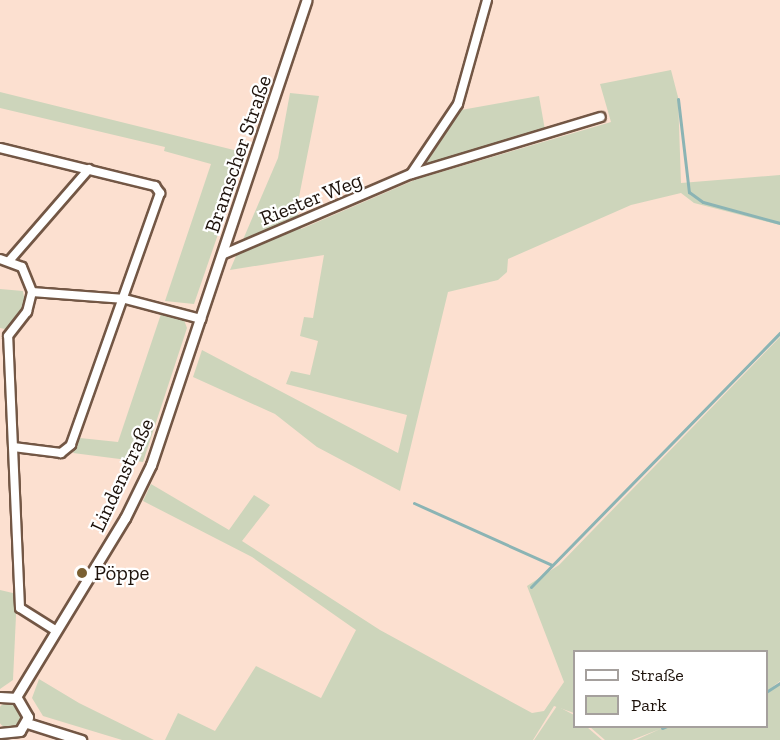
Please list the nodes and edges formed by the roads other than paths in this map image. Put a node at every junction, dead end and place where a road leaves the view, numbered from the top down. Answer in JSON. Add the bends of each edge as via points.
{"nodes":[{"id":1,"x":308,"y":0,"type":"edge"},
{"id":2,"x":487,"y":0,"type":"edge"},
{"id":3,"x":601,"y":117,"type":"dead end"},
{"id":4,"x":0,"y":148,"type":"edge"},
{"id":5,"x":89,"y":169,"type":"junction"},
{"id":6,"x":411,"y":174,"type":"junction"},
{"id":7,"x":224,"y":254,"type":"junction"},
{"id":8,"x":0,"y":259,"type":"edge"},
{"id":9,"x":9,"y":261,"type":"junction"},
{"id":10,"x":32,"y":292,"type":"junction"},
{"id":11,"x":125,"y":299,"type":"junction"},
{"id":12,"x":201,"y":319,"type":"junction"},
{"id":13,"x":4,"y":336,"type":"edge"},
{"id":14,"x":0,"y":428,"type":"edge"},
{"id":15,"x":10,"y":430,"type":"junction"},
{"id":16,"x":13,"y":447,"type":"junction"},
{"id":17,"x":55,"y":630,"type":"junction"},
{"id":18,"x":0,"y":697,"type":"edge"},
{"id":19,"x":16,"y":697,"type":"junction"},
{"id":20,"x":27,"y":723,"type":"junction"},
{"id":21,"x":0,"y":733,"type":"edge"},
{"id":22,"x":81,"y":740,"type":"edge"}],
"edges":[{"from":1,"to":7,"type":"street","name":"Bramscher Straße"},
{"from":2,"to":6,"type":"street","via":[[458,104]]},
{"from":3,"to":6,"type":"street","name":"Riester Weg"},
{"from":4,"to":5,"type":"street"},
{"from":5,"to":9,"type":"street"},
{"from":5,"to":11,"type":"street","via":[[155,186],[160,193]]},
{"from":6,"to":7,"type":"street","name":"Riester Weg"},
{"from":7,"to":12,"type":"street","name":"Bramscher Straße"},
{"from":8,"to":9,"type":"street"},
{"from":9,"to":10,"type":"street","via":[[22,267]]},
{"from":10,"to":11,"type":"street"},
{"from":10,"to":13,"type":"street","via":[[27,312]]},
{"from":11,"to":12,"type":"street"},
{"from":11,"to":16,"type":"street","via":[[68,450]]},
{"from":12,"to":17,"type":"street","name":"Lindenstraße","via":[[139,490]]},
{"from":13,"to":15,"type":"street"},
{"from":14,"to":15,"type":"street"},
{"from":15,"to":16,"type":"street"},
{"from":16,"to":17,"type":"street","via":[[20,608]]},
{"from":17,"to":19,"type":"street","name":"Lindenstraße"},
{"from":18,"to":19,"type":"street"},
{"from":19,"to":20,"type":"street","via":[[26,705]]},
{"from":20,"to":21,"type":"street","via":[[15,734]]},
{"from":20,"to":22,"type":"street"}]}
